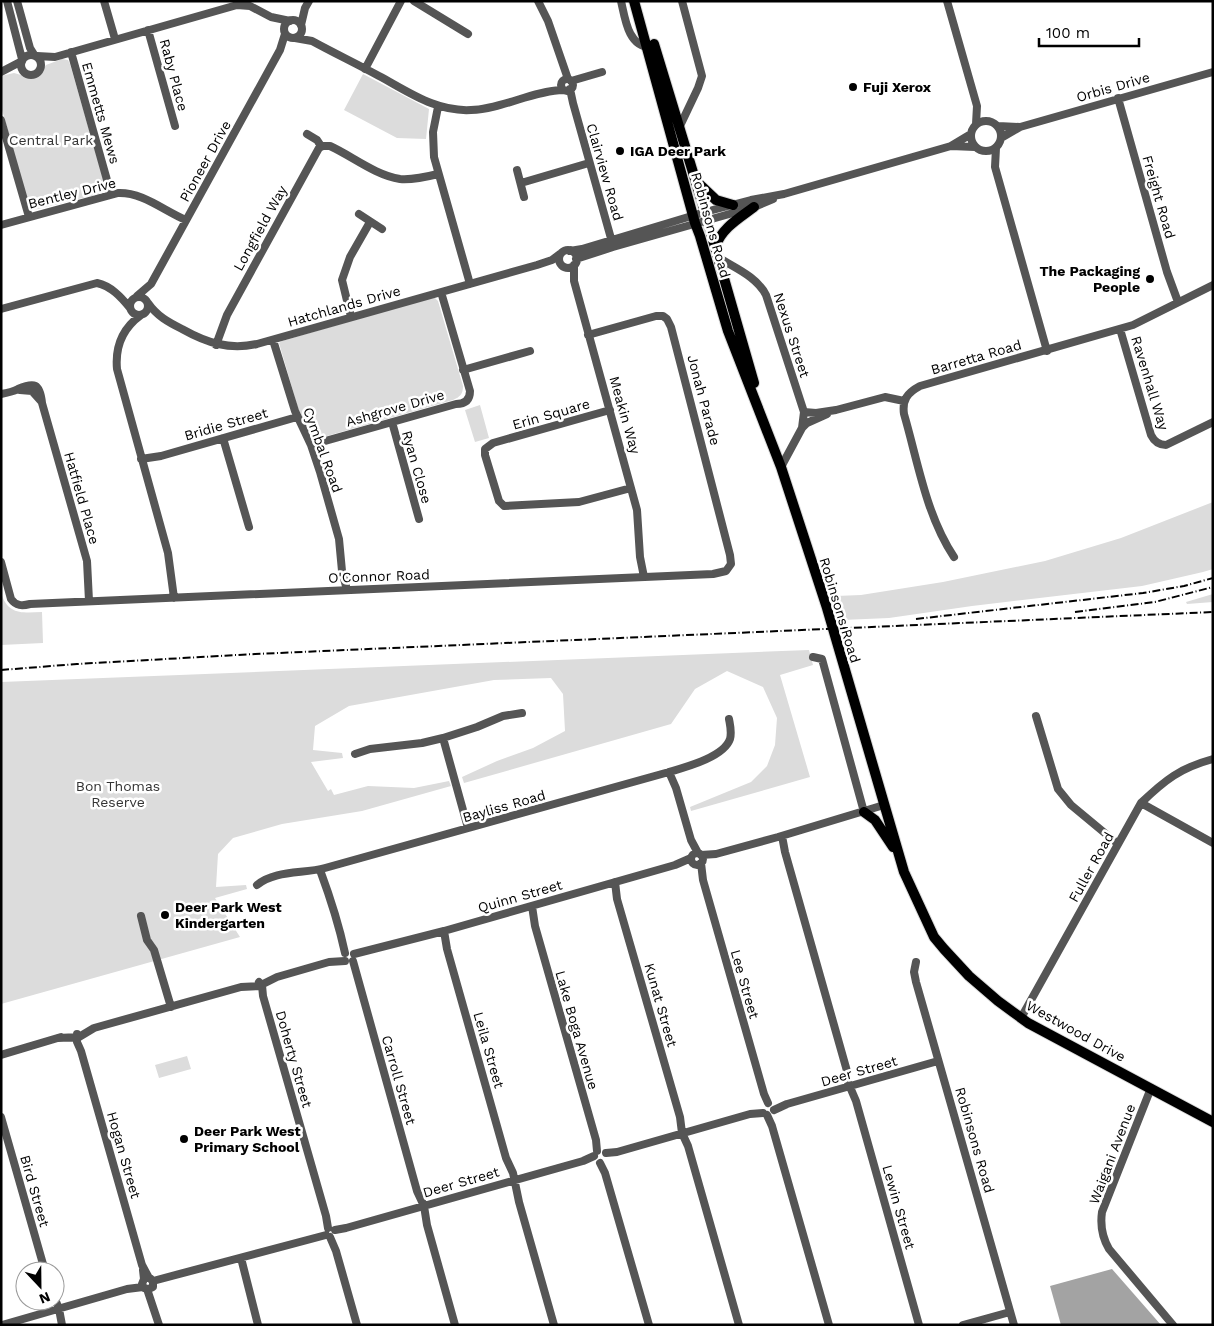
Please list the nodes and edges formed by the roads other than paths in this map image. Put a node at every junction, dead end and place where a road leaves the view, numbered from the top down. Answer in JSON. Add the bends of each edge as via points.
{"nodes":[{"id":1,"x":7,"y":1,"type":"edge"},
{"id":2,"x":17,"y":1,"type":"edge"},
{"id":3,"x":104,"y":1,"type":"edge"},
{"id":4,"x":401,"y":1,"type":"edge"},
{"id":5,"x":538,"y":1,"type":"edge"},
{"id":6,"x":620,"y":1,"type":"edge"},
{"id":7,"x":634,"y":1,"type":"edge"},
{"id":8,"x":641,"y":1,"type":"edge"},
{"id":9,"x":682,"y":1,"type":"edge"},
{"id":10,"x":947,"y":1,"type":"edge"},
{"id":11,"x":416,"y":3,"type":"edge"},
{"id":12,"x":307,"y":5,"type":"edge"},
{"id":13,"x":397,"y":12,"type":"junction"},
{"id":14,"x":271,"y":17,"type":"junction"},
{"id":15,"x":291,"y":20,"type":"junction"},
{"id":16,"x":301,"y":25,"type":"junction"},
{"id":17,"x":148,"y":30,"type":"junction"},
{"id":18,"x":285,"y":33,"type":"junction"},
{"id":19,"x":468,"y":34,"type":"dead end"},
{"id":20,"x":295,"y":38,"type":"junction"},
{"id":21,"x":115,"y":40,"type":"junction"},
{"id":22,"x":312,"y":41,"type":"junction"},
{"id":23,"x":651,"y":47,"type":"junction"},
{"id":24,"x":280,"y":50,"type":"junction"},
{"id":25,"x":71,"y":52,"type":"junction"},
{"id":26,"x":36,"y":56,"type":"junction"},
{"id":27,"x":55,"y":57,"type":"junction"},
{"id":28,"x":22,"y":60,"type":"junction"},
{"id":29,"x":40,"y":68,"type":"junction"},
{"id":30,"x":365,"y":69,"type":"junction"},
{"id":31,"x":23,"y":71,"type":"junction"},
{"id":32,"x":2,"y":72,"type":"edge"},
{"id":33,"x":602,"y":72,"type":"dead end"},
{"id":34,"x":1213,"y":72,"type":"edge"},
{"id":35,"x":567,"y":85,"type":"junction"},
{"id":36,"x":1118,"y":98,"type":"junction"},
{"id":37,"x":977,"y":106,"type":"junction"},
{"id":38,"x":438,"y":107,"type":"junction"},
{"id":39,"x":1,"y":120,"type":"edge"},
{"id":40,"x":990,"y":121,"type":"junction"},
{"id":41,"x":976,"y":124,"type":"junction"},
{"id":42,"x":175,"y":126,"type":"dead end"},
{"id":43,"x":998,"y":126,"type":"junction"},
{"id":44,"x":1020,"y":127,"type":"junction"},
{"id":45,"x":679,"y":128,"type":"junction"},
{"id":46,"x":308,"y":134,"type":"dead end"},
{"id":47,"x":971,"y":134,"type":"junction"},
{"id":48,"x":1002,"y":138,"type":"junction"},
{"id":49,"x":321,"y":146,"type":"junction"},
{"id":50,"x":951,"y":146,"type":"junction"},
{"id":51,"x":974,"y":147,"type":"junction"},
{"id":52,"x":996,"y":148,"type":"junction"},
{"id":53,"x":982,"y":151,"type":"junction"},
{"id":54,"x":589,"y":163,"type":"junction"},
{"id":55,"x":995,"y":167,"type":"junction"},
{"id":56,"x":517,"y":170,"type":"dead end"},
{"id":57,"x":438,"y":174,"type":"junction"},
{"id":58,"x":696,"y":181,"type":"junction"},
{"id":59,"x":521,"y":183,"type":"junction"},
{"id":60,"x":111,"y":194,"type":"junction"},
{"id":61,"x":784,"y":194,"type":"junction"},
{"id":62,"x":524,"y":197,"type":"dead end"},
{"id":63,"x":733,"y":204,"type":"junction"},
{"id":64,"x":754,"y":207,"type":"junction"},
{"id":65,"x":359,"y":214,"type":"dead end"},
{"id":66,"x":706,"y":216,"type":"junction"},
{"id":67,"x":29,"y":217,"type":"junction"},
{"id":68,"x":694,"y":219,"type":"junction"},
{"id":69,"x":185,"y":222,"type":"junction"},
{"id":70,"x":370,"y":222,"type":"junction"},
{"id":71,"x":1,"y":225,"type":"edge"},
{"id":72,"x":382,"y":229,"type":"dead end"},
{"id":73,"x":612,"y":243,"type":"junction"},
{"id":74,"x":715,"y":247,"type":"junction"},
{"id":75,"x":570,"y":251,"type":"junction"},
{"id":76,"x":560,"y":254,"type":"junction"},
{"id":77,"x":719,"y":258,"type":"junction"},
{"id":78,"x":575,"y":262,"type":"junction"},
{"id":79,"x":537,"y":265,"type":"junction"},
{"id":80,"x":563,"y":266,"type":"junction"},
{"id":81,"x":574,"y":281,"type":"junction"},
{"id":82,"x":151,"y":284,"type":"junction"},
{"id":83,"x":470,"y":284,"type":"junction"},
{"id":84,"x":1213,"y":285,"type":"edge"},
{"id":85,"x":441,"y":292,"type":"junction"},
{"id":86,"x":116,"y":293,"type":"junction"},
{"id":87,"x":137,"y":297,"type":"junction"},
{"id":88,"x":148,"y":302,"type":"junction"},
{"id":89,"x":1178,"y":302,"type":"junction"},
{"id":90,"x":1,"y":309,"type":"edge"},
{"id":91,"x":131,"y":309,"type":"junction"},
{"id":92,"x":142,"y":315,"type":"junction"},
{"id":93,"x":351,"y":317,"type":"junction"},
{"id":94,"x":161,"y":318,"type":"junction"},
{"id":95,"x":128,"y":326,"type":"junction"},
{"id":96,"x":1120,"y":329,"type":"junction"},
{"id":97,"x":588,"y":335,"type":"junction"},
{"id":98,"x":273,"y":340,"type":"junction"},
{"id":99,"x":219,"y":345,"type":"junction"},
{"id":100,"x":530,"y":351,"type":"dead end"},
{"id":101,"x":1047,"y":351,"type":"junction"},
{"id":102,"x":463,"y":370,"type":"junction"},
{"id":103,"x":1,"y":394,"type":"edge"},
{"id":104,"x":904,"y":401,"type":"junction"},
{"id":105,"x":610,"y":410,"type":"junction"},
{"id":106,"x":836,"y":410,"type":"junction"},
{"id":107,"x":804,"y":412,"type":"junction"},
{"id":108,"x":297,"y":417,"type":"junction"},
{"id":109,"x":392,"y":422,"type":"junction"},
{"id":110,"x":1213,"y":422,"type":"edge"},
{"id":111,"x":766,"y":425,"type":"junction"},
{"id":112,"x":802,"y":428,"type":"junction"},
{"id":113,"x":222,"y":438,"type":"junction"},
{"id":114,"x":311,"y":445,"type":"junction"},
{"id":115,"x":142,"y":461,"type":"junction"},
{"id":116,"x":781,"y":467,"type":"junction"},
{"id":117,"x":632,"y":488,"type":"junction"},
{"id":118,"x":419,"y":519,"type":"dead end"},
{"id":119,"x":249,"y":528,"type":"dead end"},
{"id":120,"x":954,"y":556,"type":"dead end"},
{"id":121,"x":1,"y":562,"type":"edge"},
{"id":122,"x":728,"y":568,"type":"joint"},
{"id":123,"x":641,"y":577,"type":"junction"},
{"id":124,"x":344,"y":590,"type":"junction"},
{"id":125,"x":171,"y":598,"type":"junction"},
{"id":126,"x":89,"y":601,"type":"junction"},
{"id":127,"x":813,"y":657,"type":"dead end"},
{"id":128,"x":522,"y":713,"type":"dead end"},
{"id":129,"x":1036,"y":716,"type":"dead end"},
{"id":130,"x":729,"y":719,"type":"dead end"},
{"id":131,"x":443,"y":738,"type":"junction"},
{"id":132,"x":355,"y":754,"type":"dead end"},
{"id":133,"x":1213,"y":759,"type":"edge"},
{"id":134,"x":672,"y":772,"type":"junction"},
{"id":135,"x":1141,"y":803,"type":"junction"},
{"id":136,"x":884,"y":805,"type":"junction"},
{"id":137,"x":864,"y":812,"type":"junction"},
{"id":138,"x":468,"y":828,"type":"junction"},
{"id":139,"x":780,"y":836,"type":"junction"},
{"id":140,"x":1118,"y":844,"type":"junction"},
{"id":141,"x":1213,"y":844,"type":"edge"},
{"id":142,"x":696,"y":859,"type":"junction"},
{"id":143,"x":902,"y":866,"type":"junction"},
{"id":144,"x":322,"y":869,"type":"junction"},
{"id":145,"x":612,"y":883,"type":"junction"},
{"id":146,"x":257,"y":884,"type":"dead end"},
{"id":147,"x":529,"y":906,"type":"junction"},
{"id":148,"x":141,"y":916,"type":"dead end"},
{"id":149,"x":442,"y":931,"type":"junction"},
{"id":150,"x":349,"y":957,"type":"junction"},
{"id":151,"x":916,"y":962,"type":"dead end"},
{"id":152,"x":260,"y":984,"type":"junction"},
{"id":153,"x":171,"y":1007,"type":"junction"},
{"id":154,"x":1021,"y":1018,"type":"junction"},
{"id":155,"x":77,"y":1036,"type":"junction"},
{"id":156,"x":1,"y":1055,"type":"edge"},
{"id":157,"x":938,"y":1061,"type":"junction"},
{"id":158,"x":852,"y":1086,"type":"junction"},
{"id":159,"x":1150,"y":1088,"type":"junction"},
{"id":160,"x":768,"y":1109,"type":"junction"},
{"id":161,"x":1,"y":1117,"type":"edge"},
{"id":162,"x":1213,"y":1122,"type":"edge"},
{"id":163,"x":684,"y":1132,"type":"junction"},
{"id":164,"x":601,"y":1157,"type":"junction"},
{"id":165,"x":513,"y":1181,"type":"junction"},
{"id":166,"x":422,"y":1206,"type":"junction"},
{"id":167,"x":331,"y":1232,"type":"junction"},
{"id":168,"x":239,"y":1259,"type":"junction"},
{"id":169,"x":42,"y":1261,"type":"edge"},
{"id":170,"x":148,"y":1284,"type":"junction"},
{"id":171,"x":65,"y":1307,"type":"edge"},
{"id":172,"x":49,"y":1311,"type":"edge"},
{"id":173,"x":57,"y":1311,"type":"edge"},
{"id":174,"x":1010,"y":1312,"type":"junction"},
{"id":175,"x":919,"y":1323,"type":"edge"},
{"id":176,"x":2,"y":1325,"type":"edge"},
{"id":177,"x":61,"y":1325,"type":"edge"},
{"id":178,"x":159,"y":1325,"type":"edge"},
{"id":179,"x":258,"y":1325,"type":"edge"},
{"id":180,"x":357,"y":1325,"type":"edge"},
{"id":181,"x":455,"y":1325,"type":"edge"},
{"id":182,"x":554,"y":1325,"type":"edge"},
{"id":183,"x":649,"y":1325,"type":"edge"},
{"id":184,"x":739,"y":1325,"type":"edge"},
{"id":185,"x":829,"y":1325,"type":"edge"},
{"id":186,"x":963,"y":1325,"type":"edge"},
{"id":187,"x":1014,"y":1325,"type":"edge"},
{"id":188,"x":1173,"y":1325,"type":"edge"}],
"edges":[{"from":1,"to":28,"type":"street"},
{"from":2,"to":26,"type":"street","via":[[30,48]]},
{"from":3,"to":21,"type":"street"},
{"from":4,"to":13,"type":"street"},
{"from":5,"to":35,"type":"street","name":"Clairview Road","via":[[555,38]]},
{"from":6,"to":23,"type":"street","via":[[630,35],[635,41]]},
{"from":7,"to":23,"type":"main road","name":"Robinsons Road"},
{"from":8,"to":23,"type":"main road","name":"Robinsons Road"},
{"from":9,"to":45,"type":"street","via":[[702,76]]},
{"from":10,"to":37,"type":"street"},
{"from":11,"to":13,"type":"street","via":[[408,4]]},
{"from":11,"to":19,"type":"street"},
{"from":12,"to":15,"type":"street"},
{"from":12,"to":16,"type":"street"},
{"from":13,"to":30,"type":"street"},
{"from":14,"to":15,"type":"street"},
{"from":14,"to":17,"type":"street","via":[[244,4]]},
{"from":14,"to":18,"type":"street"},
{"from":15,"to":16,"type":"street"},
{"from":15,"to":18,"type":"street","via":[[285,24]]},
{"from":16,"to":20,"type":"street","via":[[300,34]]},
{"from":16,"to":22,"type":"street"},
{"from":17,"to":21,"type":"street"},
{"from":17,"to":42,"type":"street","name":"Raby Place"},
{"from":18,"to":20,"type":"street"},
{"from":18,"to":24,"type":"street","name":"Pioneer Drive"},
{"from":20,"to":22,"type":"street"},
{"from":20,"to":24,"type":"street","name":"Pioneer Drive"},
{"from":21,"to":25,"type":"street"},
{"from":22,"to":30,"type":"street"},
{"from":23,"to":45,"type":"main road","name":"Robinsons Road"},
{"from":23,"to":68,"type":"main road","name":"Robinsons Road"},
{"from":24,"to":69,"type":"street","name":"Pioneer Drive"},
{"from":25,"to":27,"type":"street"},
{"from":25,"to":60,"type":"street","name":"Emmetts Mews"},
{"from":26,"to":27,"type":"street"},
{"from":26,"to":28,"type":"street"},
{"from":26,"to":29,"type":"street","via":[[41,62]]},
{"from":27,"to":29,"type":"street"},
{"from":28,"to":31,"type":"street"},
{"from":28,"to":32,"type":"street"},
{"from":29,"to":31,"type":"street","via":[[31,75]]},
{"from":30,"to":38,"type":"street"},
{"from":31,"to":32,"type":"street"},
{"from":33,"to":35,"type":"street"},
{"from":34,"to":36,"type":"street","name":"Orbis Drive"},
{"from":35,"to":38,"type":"street","via":[[478,109]]},
{"from":35,"to":54,"type":"street","name":"Clairview Road"},
{"from":36,"to":44,"type":"street","name":"Orbis Drive"},
{"from":36,"to":89,"type":"street","name":"Freight Road"},
{"from":37,"to":40,"type":"street"},
{"from":37,"to":41,"type":"street"},
{"from":38,"to":57,"type":"street","via":[[432,146]]},
{"from":39,"to":67,"type":"street"},
{"from":40,"to":41,"type":"street"},
{"from":40,"to":43,"type":"street"},
{"from":41,"to":47,"type":"street"},
{"from":43,"to":44,"type":"street","name":"Orbis Drive"},
{"from":43,"to":48,"type":"street"},
{"from":44,"to":48,"type":"street","name":"Orbis Drive"},
{"from":45,"to":58,"type":"main road","name":"Robinsons Road"},
{"from":46,"to":49,"type":"street"},
{"from":47,"to":50,"type":"street"},
{"from":47,"to":51,"type":"street"},
{"from":48,"to":52,"type":"street"},
{"from":49,"to":57,"type":"street","via":[[330,146],[400,179]]},
{"from":49,"to":99,"type":"street","name":"Longfield Way","via":[[227,315]]},
{"from":50,"to":51,"type":"street"},
{"from":50,"to":61,"type":"street"},
{"from":51,"to":53,"type":"street"},
{"from":52,"to":53,"type":"street"},
{"from":52,"to":55,"type":"street"},
{"from":53,"to":55,"type":"street"},
{"from":54,"to":59,"type":"street"},
{"from":54,"to":73,"type":"street","name":"Clairview Road"},
{"from":55,"to":101,"type":"street"},
{"from":56,"to":59,"type":"street"},
{"from":57,"to":83,"type":"street"},
{"from":58,"to":63,"type":"main road","via":[[716,200]]},
{"from":58,"to":66,"type":"main road","name":"Robinsons Road"},
{"from":59,"to":62,"type":"street"},
{"from":60,"to":67,"type":"street","name":"Bentley Drive"},
{"from":60,"to":69,"type":"street","name":"Bentley Drive","via":[[128,192],[140,196]]},
{"from":61,"to":63,"type":"street"},
{"from":61,"to":64,"type":"street"},
{"from":63,"to":66,"type":"street"},
{"from":64,"to":66,"type":"street"},
{"from":64,"to":74,"type":"main road","via":[[724,230]]},
{"from":65,"to":70,"type":"street"},
{"from":66,"to":68,"type":"street"},
{"from":66,"to":74,"type":"main road","name":"Robinsons Road"},
{"from":67,"to":71,"type":"street","name":"Bentley Drive"},
{"from":68,"to":73,"type":"street"},
{"from":68,"to":111,"type":"main road","name":"Robinsons Road","via":[[728,331]]},
{"from":69,"to":82,"type":"street","name":"Pioneer Drive"},
{"from":70,"to":72,"type":"street"},
{"from":70,"to":93,"type":"street","via":[[345,268],[342,280]]},
{"from":73,"to":75,"type":"street"},
{"from":73,"to":78,"type":"street"},
{"from":74,"to":77,"type":"main road","name":"Robinsons Road"},
{"from":75,"to":76,"type":"street"},
{"from":75,"to":78,"type":"street","via":[[575,255]]},
{"from":76,"to":79,"type":"street","name":"Hatchlands Drive"},
{"from":76,"to":80,"type":"street"},
{"from":77,"to":107,"type":"street","name":"Nexus Street","via":[[748,276],[766,294]]},
{"from":77,"to":111,"type":"main road","name":"Robinsons Road"},
{"from":78,"to":80,"type":"street","via":[[570,267]]},
{"from":78,"to":81,"type":"street","name":"Meakin Way"},
{"from":79,"to":80,"type":"street","name":"Hatchlands Drive"},
{"from":79,"to":83,"type":"street","name":"Hatchlands Drive"},
{"from":80,"to":81,"type":"street","name":"Meakin Way"},
{"from":81,"to":97,"type":"street","name":"Meakin Way"},
{"from":82,"to":87,"type":"street","name":"Pioneer Drive"},
{"from":82,"to":88,"type":"street","name":"Pioneer Drive"},
{"from":83,"to":85,"type":"street","name":"Hatchlands Drive"},
{"from":84,"to":89,"type":"street","name":"Barretta Road"},
{"from":85,"to":93,"type":"street","name":"Hatchlands Drive"},
{"from":85,"to":102,"type":"street","name":"Ashgrove Drive"},
{"from":86,"to":87,"type":"street"},
{"from":86,"to":90,"type":"street","via":[[102,284],[90,284]]},
{"from":86,"to":91,"type":"street"},
{"from":87,"to":88,"type":"street"},
{"from":87,"to":91,"type":"street","via":[[130,303]]},
{"from":88,"to":92,"type":"street","via":[[147,311]]},
{"from":88,"to":94,"type":"street","name":"Hatchlands Drive"},
{"from":89,"to":96,"type":"street","name":"Barretta Road"},
{"from":91,"to":92,"type":"street","via":[[134,314]]},
{"from":91,"to":95,"type":"street"},
{"from":92,"to":94,"type":"street","name":"Hatchlands Drive"},
{"from":92,"to":95,"type":"street"},
{"from":93,"to":98,"type":"street","name":"Hatchlands Drive"},
{"from":94,"to":99,"type":"street","name":"Hatchlands Drive","via":[[200,339]]},
{"from":95,"to":115,"type":"street","via":[[118,348],[117,369]]},
{"from":96,"to":101,"type":"street","name":"Barretta Road"},
{"from":96,"to":110,"type":"street","name":"Ravenhall Way","via":[[1154,440],[1166,445]]},
{"from":97,"to":105,"type":"street","name":"Meakin Way"},
{"from":97,"to":122,"type":"street","name":"Jonah Parade","via":[[656,316],[663,316],[669,322],[726,536],[731,561]]},
{"from":98,"to":99,"type":"street","name":"Hatchlands Drive","via":[[242,347]]},
{"from":98,"to":108,"type":"street","name":"Cymbal Road"},
{"from":100,"to":102,"type":"street"},
{"from":101,"to":104,"type":"street","name":"Barretta Road","via":[[920,386],[912,390]]},
{"from":102,"to":109,"type":"street","name":"Ashgrove Drive","via":[[468,388],[456,404]]},
{"from":103,"to":126,"type":"street","name":"Hatfield Place","via":[[32,391],[42,403],[87,561]]},
{"from":104,"to":106,"type":"street","via":[[885,397]]},
{"from":104,"to":120,"type":"street","via":[[904,414],[932,513]]},
{"from":105,"to":117,"type":"street","name":"Meakin Way"},
{"from":105,"to":117,"type":"street","name":"Erin Square","via":[[499,442],[490,450],[488,460],[498,497],[519,505],[579,502]]},
{"from":106,"to":107,"type":"street"},
{"from":106,"to":112,"type":"street"},
{"from":107,"to":112,"type":"street","name":"Nexus Street"},
{"from":108,"to":113,"type":"street","name":"Bridie Street"},
{"from":108,"to":114,"type":"street","name":"Cymbal Road"},
{"from":109,"to":114,"type":"street","name":"Ashgrove Drive"},
{"from":109,"to":118,"type":"street","name":"Ryan Close"},
{"from":111,"to":116,"type":"main road","name":"Robinsons Road"},
{"from":112,"to":116,"type":"street","name":"Nexus Street"},
{"from":113,"to":115,"type":"street","name":"Bridie Street"},
{"from":113,"to":119,"type":"street"},
{"from":114,"to":124,"type":"street","name":"Cymbal Road","via":[[339,539]]},
{"from":115,"to":125,"type":"street","via":[[168,553]]},
{"from":116,"to":136,"type":"main road","name":"Robinsons Road","via":[[827,608]]},
{"from":117,"to":123,"type":"street","name":"Meakin Way","via":[[638,516]]},
{"from":121,"to":126,"type":"street","name":"O'Connor Road","via":[[16,601],[30,604]]},
{"from":122,"to":123,"type":"street","name":"O'Connor Road","via":[[718,574]]},
{"from":123,"to":124,"type":"street","name":"O'Connor Road"},
{"from":124,"to":125,"type":"street","name":"O'Connor Road"},
{"from":125,"to":126,"type":"street","name":"O'Connor Road"},
{"from":127,"to":137,"type":"street","via":[[822,659]]},
{"from":128,"to":131,"type":"street","via":[[503,716]]},
{"from":129,"to":140,"type":"street","via":[[1058,789],[1071,805]]},
{"from":130,"to":134,"type":"street","name":"Bayliss Road","via":[[730,739],[724,749]]},
{"from":131,"to":132,"type":"street"},
{"from":131,"to":138,"type":"street"},
{"from":133,"to":135,"type":"street","name":"Fuller Road","via":[[1184,769],[1163,782]]},
{"from":134,"to":138,"type":"street","name":"Bayliss Road"},
{"from":134,"to":142,"type":"street","name":"Lee Street"},
{"from":135,"to":140,"type":"street","name":"Fuller Road"},
{"from":135,"to":141,"type":"street"},
{"from":136,"to":137,"type":"street","name":"Quinn Street"},
{"from":136,"to":143,"type":"main road","name":"Westwood Drive"},
{"from":137,"to":139,"type":"street","name":"Quinn Street"},
{"from":137,"to":143,"type":"main road","via":[[880,826]]},
{"from":138,"to":144,"type":"street","name":"Bayliss Road"},
{"from":139,"to":142,"type":"street","name":"Quinn Street"},
{"from":139,"to":158,"type":"street","name":"Lewin Street"},
{"from":140,"to":154,"type":"street","name":"Fuller Road"},
{"from":142,"to":145,"type":"street","name":"Quinn Street"},
{"from":142,"to":160,"type":"street","name":"Lee Street"},
{"from":143,"to":154,"type":"main road","name":"Westwood Drive","via":[[927,923],[944,949],[974,980]]},
{"from":144,"to":146,"type":"street","name":"Bayliss Road","via":[[277,875]]},
{"from":144,"to":150,"type":"street","name":"Carroll Street"},
{"from":145,"to":147,"type":"street","name":"Quinn Street"},
{"from":145,"to":163,"type":"street","name":"Kunat Street"},
{"from":147,"to":149,"type":"street","name":"Quinn Street"},
{"from":147,"to":164,"type":"street","name":"Lake Boga Avenue"},
{"from":148,"to":153,"type":"street"},
{"from":149,"to":150,"type":"street","name":"Quinn Street"},
{"from":149,"to":165,"type":"street","name":"Leila Street"},
{"from":150,"to":152,"type":"street","name":"Quinn Street","via":[[270,977]]},
{"from":150,"to":166,"type":"street","name":"Carroll Street"},
{"from":151,"to":157,"type":"street","name":"Robinsons Road","via":[[916,982]]},
{"from":152,"to":153,"type":"street","name":"Quinn Street","via":[[247,984]]},
{"from":152,"to":167,"type":"street","name":"Doherty Street"},
{"from":153,"to":155,"type":"street","name":"Quinn Street","via":[[87,1028]]},
{"from":154,"to":159,"type":"main road","name":"Westwood Drive"},
{"from":155,"to":156,"type":"street","name":"Quinn Street","via":[[64,1035]]},
{"from":155,"to":170,"type":"street","name":"Hogan Street"},
{"from":157,"to":158,"type":"street","name":"Deer Street"},
{"from":157,"to":174,"type":"street","name":"Robinsons Road"},
{"from":158,"to":160,"type":"street","name":"Deer Street"},
{"from":158,"to":175,"type":"street","name":"Lewin Street"},
{"from":159,"to":162,"type":"main road","name":"Westwood Drive"},
{"from":159,"to":188,"type":"street","name":"Waigani Avenue","via":[[1102,1212],[1101,1228],[1109,1249]]},
{"from":160,"to":163,"type":"street","name":"Deer Street"},
{"from":160,"to":185,"type":"street","name":"Lee Street"},
{"from":161,"to":169,"type":"street","name":"Bird Street"},
{"from":163,"to":164,"type":"street","name":"Deer Street"},
{"from":163,"to":184,"type":"street","name":"Kunat Street"},
{"from":164,"to":165,"type":"street","name":"Deer Street"},
{"from":164,"to":183,"type":"street","name":"Lake Boga Avenue"},
{"from":165,"to":166,"type":"street","name":"Deer Street"},
{"from":165,"to":182,"type":"street","name":"Leila Street"},
{"from":166,"to":167,"type":"street","name":"Deer Street"},
{"from":166,"to":181,"type":"street","name":"Carroll Street"},
{"from":167,"to":168,"type":"street","name":"Deer Street"},
{"from":167,"to":180,"type":"street","name":"Doherty Street"},
{"from":168,"to":170,"type":"street","name":"Deer Street"},
{"from":168,"to":179,"type":"street"},
{"from":170,"to":171,"type":"street","name":"Deer Street"},
{"from":170,"to":178,"type":"street","name":"Hogan Street"},
{"from":172,"to":176,"type":"street","name":"Deer Street"},
{"from":173,"to":177,"type":"street"},
{"from":174,"to":186,"type":"street"},
{"from":174,"to":187,"type":"street","name":"Robinsons Road"}]}
